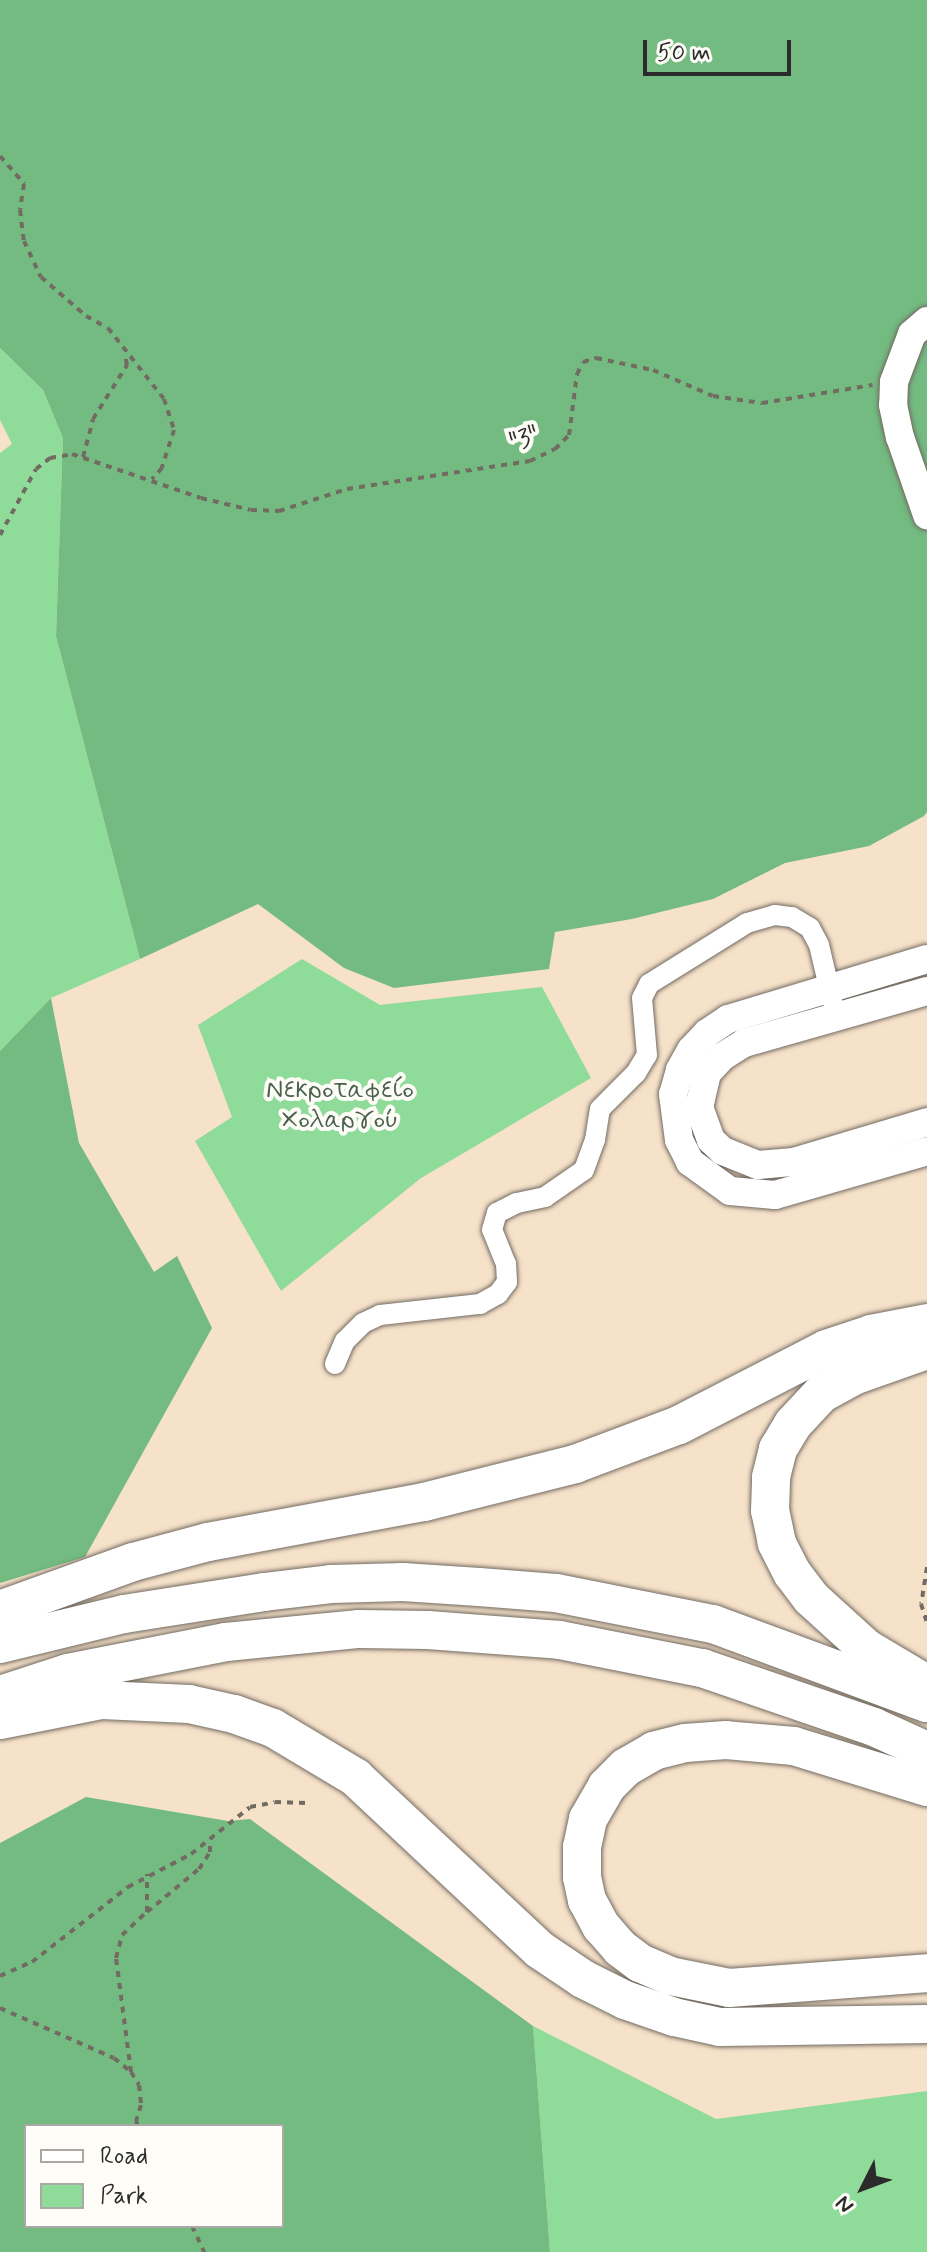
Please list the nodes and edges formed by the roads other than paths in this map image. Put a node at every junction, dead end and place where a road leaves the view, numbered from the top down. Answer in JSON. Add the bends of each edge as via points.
{"nodes":[{"id":1,"x":927,"y":321,"type":"edge"},
{"id":2,"x":927,"y":515,"type":"edge"},
{"id":3,"x":927,"y":959,"type":"edge"},
{"id":4,"x":829,"y":987,"type":"junction"},
{"id":5,"x":927,"y":991,"type":"edge"},
{"id":6,"x":835,"y":1016,"type":"junction"},
{"id":7,"x":927,"y":1122,"type":"edge"},
{"id":8,"x":927,"y":1151,"type":"edge"},
{"id":9,"x":927,"y":1323,"type":"edge"},
{"id":10,"x":927,"y":1350,"type":"edge"},
{"id":11,"x":335,"y":1364,"type":"dead end"},
{"id":12,"x":0,"y":1610,"type":"edge"},
{"id":13,"x":0,"y":1644,"type":"edge"},
{"id":14,"x":927,"y":1685,"type":"edge"},
{"id":15,"x":0,"y":1695,"type":"edge"},
{"id":16,"x":927,"y":1703,"type":"edge"},
{"id":17,"x":0,"y":1720,"type":"edge"},
{"id":18,"x":927,"y":1751,"type":"edge"},
{"id":19,"x":927,"y":1787,"type":"edge"},
{"id":20,"x":927,"y":1973,"type":"edge"},
{"id":21,"x":927,"y":2024,"type":"edge"}],
"edges":[{"from":1,"to":2,"type":"street","via":[[912,334],[894,382],[893,405]]},
{"from":3,"to":4,"type":"street"},
{"from":4,"to":6,"type":"street"},
{"from":4,"to":8,"type":"street","via":[[728,1019],[691,1050],[673,1094],[679,1140],[690,1162],[730,1191],[775,1195]]},
{"from":4,"to":11,"type":"street","via":[[810,928],[792,917],[775,915],[747,923],[649,984],[642,998],[647,1055],[600,1109],[584,1170],[545,1197],[497,1213],[492,1230],[506,1264],[507,1282],[498,1294],[480,1304],[380,1315],[345,1341]]},
{"from":5,"to":6,"type":"street"},
{"from":6,"to":7,"type":"street","via":[[774,1032],[722,1057],[707,1073],[699,1107],[711,1140],[740,1160],[776,1166]]},
{"from":9,"to":12,"type":"highway","via":[[826,1349],[679,1425],[575,1464],[424,1502],[193,1546]]},
{"from":10,"to":14,"type":"highway","via":[[853,1376],[821,1394],[778,1449],[770,1511],[777,1543],[811,1598],[866,1648]]},
{"from":13,"to":16,"type":"highway","via":[[210,1599],[331,1584],[463,1586],[556,1593],[713,1624]]},
{"from":15,"to":18,"type":"highway","via":[[68,1673],[226,1642],[359,1629],[428,1630],[560,1640],[702,1668],[874,1727]]},
{"from":17,"to":21,"type":"highway","via":[[102,1700],[189,1704],[234,1714],[273,1728],[355,1777],[540,1950],[625,2000],[720,2027]]},
{"from":19,"to":20,"type":"highway","via":[[794,1746],[726,1740],[654,1751],[607,1786],[588,1819],[582,1877],[587,1900],[620,1948],[670,1976],[729,1988]]}]}
